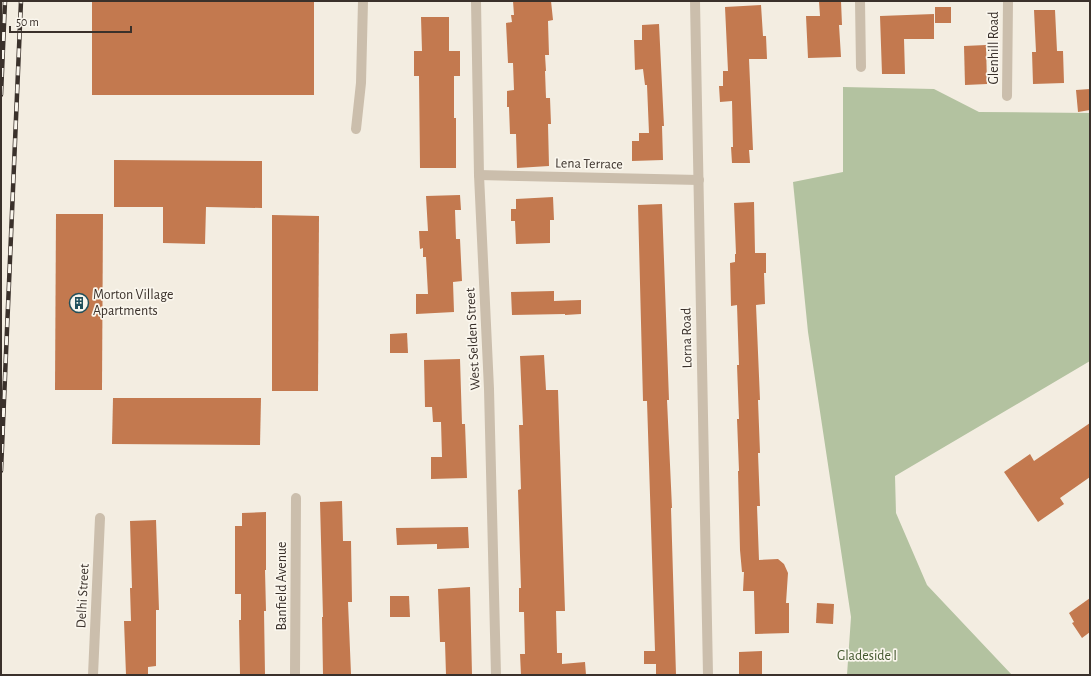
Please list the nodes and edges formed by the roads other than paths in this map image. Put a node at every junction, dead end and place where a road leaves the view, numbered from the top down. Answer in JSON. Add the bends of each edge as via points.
{"nodes":[{"id":1,"x":363,"y":1,"type":"edge"},
{"id":2,"x":476,"y":1,"type":"edge"},
{"id":3,"x":694,"y":1,"type":"edge"},
{"id":4,"x":860,"y":1,"type":"edge"},
{"id":5,"x":1008,"y":1,"type":"edge"},
{"id":6,"x":861,"y":67,"type":"dead end"},
{"id":7,"x":1007,"y":96,"type":"dead end"},
{"id":8,"x":356,"y":129,"type":"dead end"},
{"id":9,"x":479,"y":175,"type":"junction"},
{"id":10,"x":698,"y":180,"type":"junction"},
{"id":11,"x":296,"y":498,"type":"dead end"},
{"id":12,"x":100,"y":518,"type":"dead end"},
{"id":13,"x":93,"y":675,"type":"edge"},
{"id":14,"x":295,"y":675,"type":"edge"},
{"id":15,"x":496,"y":675,"type":"edge"},
{"id":16,"x":708,"y":675,"type":"edge"}],
"edges":[{"from":1,"to":8,"type":"street","via":[[362,84]]},
{"from":2,"to":9,"type":"street","name":"West Selden Street"},
{"from":3,"to":10,"type":"street","name":"Lorna Road"},
{"from":4,"to":6,"type":"street"},
{"from":5,"to":7,"type":"street","name":"Glenhill Road"},
{"from":9,"to":10,"type":"street","name":"Lena Terrace"},
{"from":9,"to":15,"type":"street","name":"West Selden Street","via":[[489,397]]},
{"from":10,"to":16,"type":"street","name":"Lorna Road"},
{"from":11,"to":14,"type":"street","name":"Banfield Avenue"},
{"from":12,"to":13,"type":"street","name":"Delhi Street"}]}
